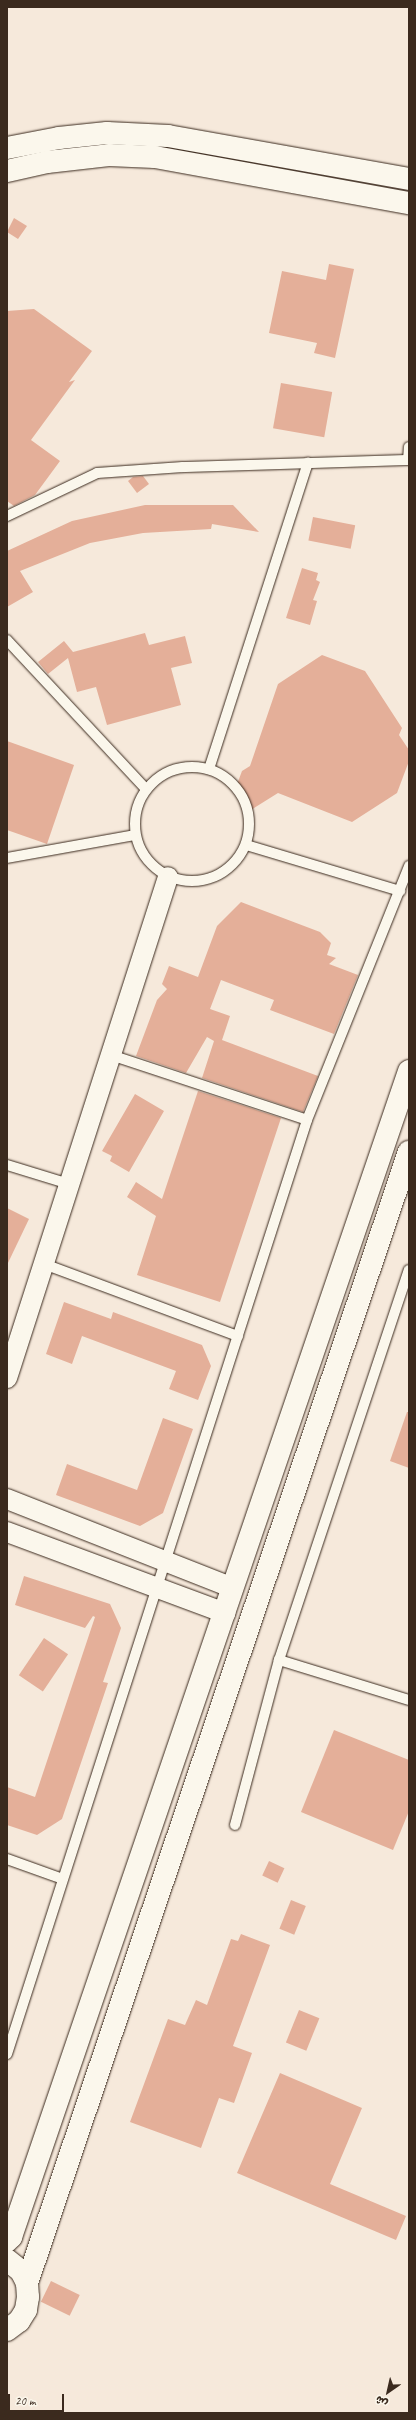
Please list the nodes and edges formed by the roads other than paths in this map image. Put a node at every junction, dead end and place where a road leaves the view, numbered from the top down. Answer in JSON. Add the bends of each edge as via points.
{"nodes":[{"id":1,"x":7,"y":148,"type":"edge"},
{"id":2,"x":7,"y":171,"type":"edge"},
{"id":3,"x":409,"y":179,"type":"edge"},
{"id":4,"x":409,"y":203,"type":"edge"},
{"id":5,"x":409,"y":447,"type":"edge"},
{"id":6,"x":408,"y":460,"type":"edge"},
{"id":7,"x":308,"y":462,"type":"junction"},
{"id":8,"x":7,"y":516,"type":"edge"},
{"id":9,"x":8,"y":646,"type":"edge"},
{"id":10,"x":209,"y":769,"type":"junction"},
{"id":11,"x":146,"y":789,"type":"junction"},
{"id":12,"x":135,"y":835,"type":"junction"},
{"id":13,"x":246,"y":845,"type":"junction"},
{"id":14,"x":7,"y":858,"type":"edge"},
{"id":15,"x":409,"y":866,"type":"edge"},
{"id":16,"x":168,"y":877,"type":"junction"},
{"id":17,"x":400,"y":891,"type":"junction"},
{"id":18,"x":111,"y":1055,"type":"junction"},
{"id":19,"x":409,"y":1071,"type":"edge"},
{"id":20,"x":307,"y":1120,"type":"junction"},
{"id":21,"x":409,"y":1152,"type":"edge"},
{"id":22,"x":7,"y":1165,"type":"edge"},
{"id":23,"x":70,"y":1184,"type":"junction"},
{"id":24,"x":44,"y":1264,"type":"junction"},
{"id":25,"x":409,"y":1270,"type":"edge"},
{"id":26,"x":238,"y":1336,"type":"junction"},
{"id":27,"x":7,"y":1378,"type":"edge"},
{"id":28,"x":7,"y":1499,"type":"edge"},
{"id":29,"x":7,"y":1532,"type":"edge"},
{"id":30,"x":165,"y":1561,"type":"junction"},
{"id":31,"x":157,"y":1587,"type":"junction"},
{"id":32,"x":233,"y":1588,"type":"junction"},
{"id":33,"x":225,"y":1612,"type":"junction"},
{"id":34,"x":279,"y":1660,"type":"junction"},
{"id":35,"x":409,"y":1700,"type":"edge"},
{"id":36,"x":235,"y":1826,"type":"dead end"},
{"id":37,"x":7,"y":1859,"type":"edge"},
{"id":38,"x":63,"y":1879,"type":"junction"},
{"id":39,"x":7,"y":2054,"type":"edge"},
{"id":40,"x":7,"y":2241,"type":"edge"},
{"id":41,"x":7,"y":2260,"type":"edge"},
{"id":42,"x":27,"y":2283,"type":"junction"},
{"id":43,"x":7,"y":2330,"type":"edge"}],
"edges":[{"from":1,"to":3,"type":"main road","via":[[59,138],[107,133],[168,136]]},
{"from":2,"to":4,"type":"main road","via":[[47,162],[109,155],[156,157]]},
{"from":5,"to":6,"type":"lane"},
{"from":6,"to":7,"type":"lane"},
{"from":7,"to":8,"type":"lane","via":[[97,473]]},
{"from":7,"to":10,"type":"lane"},
{"from":9,"to":11,"type":"lane"},
{"from":10,"to":11,"type":"lane","via":[[192,766],[174,769],[159,777]]},
{"from":10,"to":13,"type":"lane","via":[[226,778],[239,791],[247,808],[250,827]]},
{"from":11,"to":12,"type":"lane","via":[[138,803],[134,819]]},
{"from":12,"to":14,"type":"lane"},
{"from":12,"to":16,"type":"lane","via":[[141,852],[153,867]]},
{"from":13,"to":16,"type":"lane","via":[[237,861],[223,874],[187,882]]},
{"from":13,"to":17,"type":"lane"},
{"from":15,"to":17,"type":"lane"},
{"from":16,"to":18,"type":"street"},
{"from":17,"to":20,"type":"lane"},
{"from":18,"to":20,"type":"lane"},
{"from":18,"to":23,"type":"street"},
{"from":19,"to":32,"type":"main road"},
{"from":20,"to":26,"type":"lane"},
{"from":21,"to":42,"type":"main road"},
{"from":22,"to":23,"type":"lane"},
{"from":23,"to":24,"type":"street"},
{"from":24,"to":26,"type":"lane"},
{"from":24,"to":27,"type":"street"},
{"from":25,"to":34,"type":"lane"},
{"from":26,"to":30,"type":"lane"},
{"from":28,"to":30,"type":"street"},
{"from":29,"to":31,"type":"street"},
{"from":30,"to":31,"type":"lane"},
{"from":30,"to":32,"type":"street"},
{"from":31,"to":33,"type":"street"},
{"from":31,"to":38,"type":"lane"},
{"from":32,"to":33,"type":"main road"},
{"from":33,"to":40,"type":"main road","via":[[12,2237]]},
{"from":34,"to":35,"type":"lane"},
{"from":34,"to":36,"type":"lane"},
{"from":37,"to":38,"type":"lane"},
{"from":38,"to":39,"type":"lane"},
{"from":41,"to":42,"type":"main road","via":[[20,2271]]},
{"from":42,"to":43,"type":"main road","via":[[26,2310]]}]}
